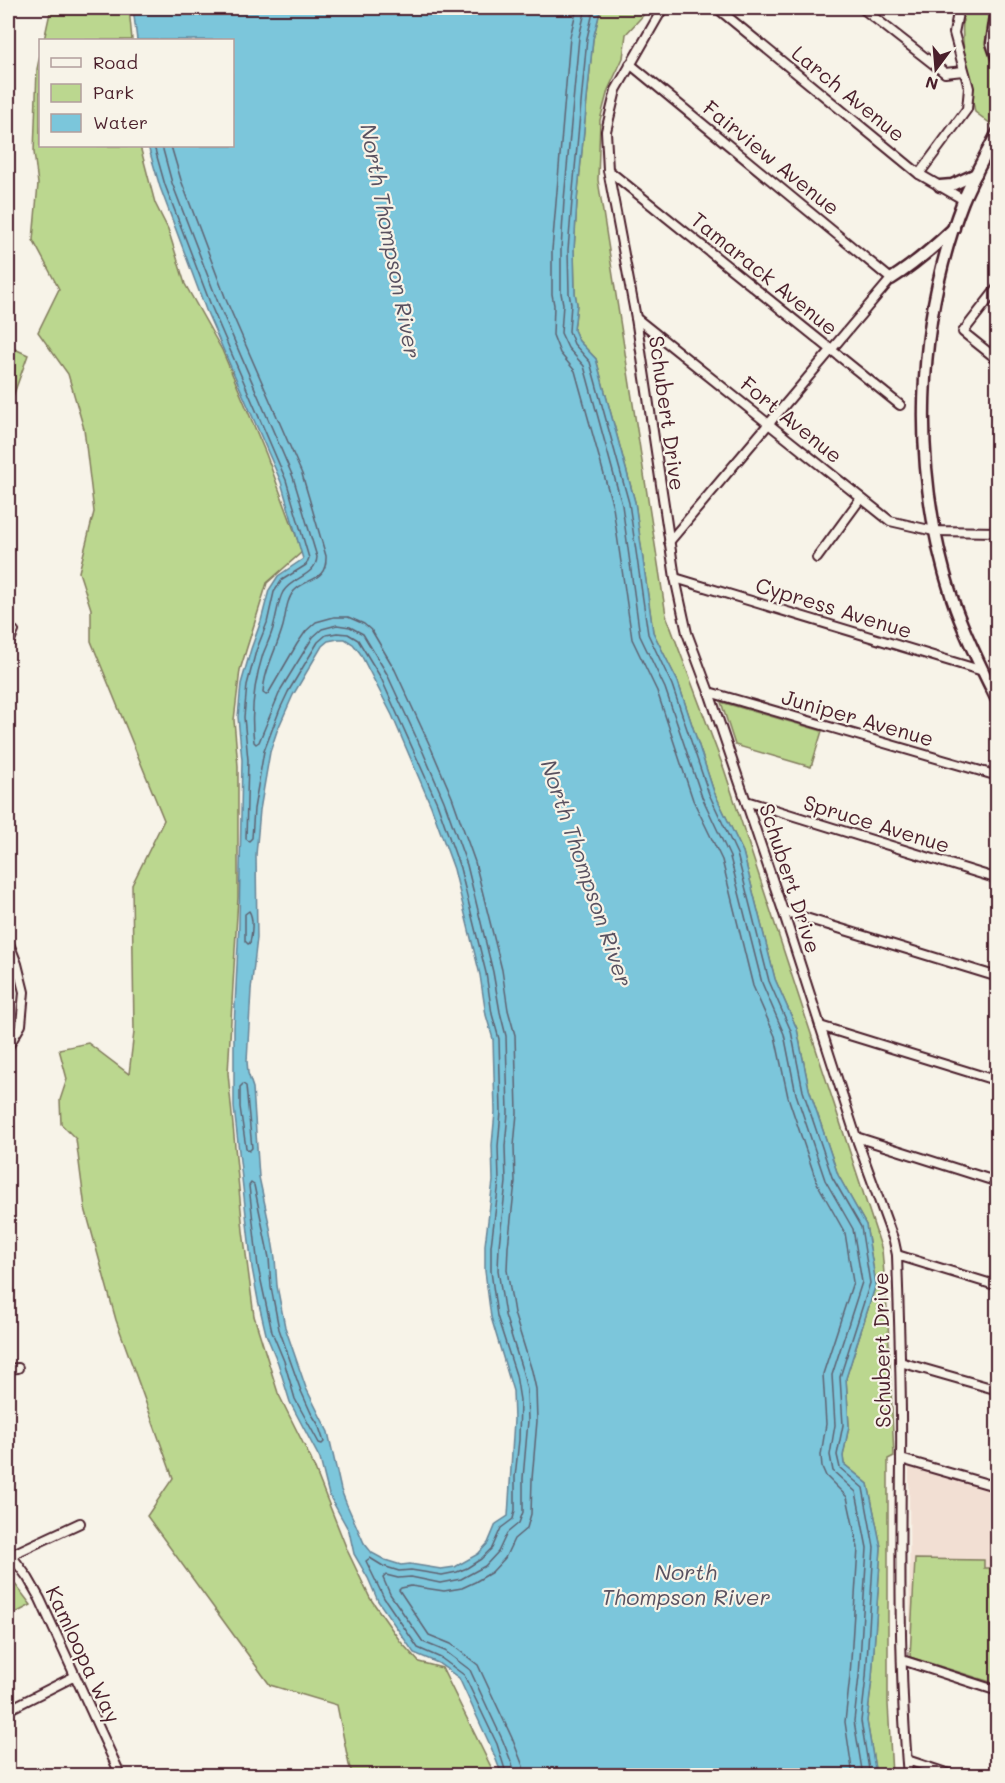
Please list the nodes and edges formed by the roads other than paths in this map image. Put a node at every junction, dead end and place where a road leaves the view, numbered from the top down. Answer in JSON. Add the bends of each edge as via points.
{"nodes":[{"id":1,"x":663,"y":8,"type":"edge"},
{"id":2,"x":717,"y":8,"type":"edge"},
{"id":3,"x":862,"y":8,"type":"edge"},
{"id":4,"x":958,"y":8,"type":"edge"},
{"id":5,"x":997,"y":8,"type":"edge"},
{"id":6,"x":998,"y":60,"type":"edge"},
{"id":7,"x":630,"y":64,"type":"junction"},
{"id":8,"x":963,"y":71,"type":"junction"},
{"id":9,"x":998,"y":132,"type":"edge"},
{"id":10,"x":998,"y":148,"type":"edge"},
{"id":11,"x":983,"y":160,"type":"junction"},
{"id":12,"x":608,"y":170,"type":"junction"},
{"id":13,"x":919,"y":174,"type":"junction"},
{"id":14,"x":976,"y":174,"type":"junction"},
{"id":15,"x":940,"y":186,"type":"junction"},
{"id":16,"x":964,"y":200,"type":"junction"},
{"id":17,"x":954,"y":227,"type":"junction"},
{"id":18,"x":891,"y":279,"type":"junction"},
{"id":19,"x":998,"y":287,"type":"edge"},
{"id":20,"x":636,"y":318,"type":"junction"},
{"id":21,"x":832,"y":349,"type":"junction"},
{"id":22,"x":998,"y":360,"type":"edge"},
{"id":23,"x":900,"y":405,"type":"dead end"},
{"id":24,"x":769,"y":424,"type":"junction"},
{"id":25,"x":861,"y":498,"type":"junction"},
{"id":26,"x":934,"y":531,"type":"junction"},
{"id":27,"x":998,"y":532,"type":"edge"},
{"id":28,"x":669,"y":542,"type":"junction"},
{"id":29,"x":817,"y":558,"type":"dead end"},
{"id":30,"x":675,"y":578,"type":"junction"},
{"id":31,"x":11,"y":630,"type":"edge"},
{"id":32,"x":8,"y":645,"type":"edge"},
{"id":33,"x":983,"y":671,"type":"junction"},
{"id":34,"x":709,"y":692,"type":"junction"},
{"id":35,"x":998,"y":702,"type":"edge"},
{"id":36,"x":998,"y":776,"type":"edge"},
{"id":37,"x":746,"y":801,"type":"junction"},
{"id":38,"x":998,"y":879,"type":"edge"},
{"id":39,"x":783,"y":911,"type":"junction"},
{"id":40,"x":8,"y":941,"type":"edge"},
{"id":41,"x":998,"y":977,"type":"edge"},
{"id":42,"x":820,"y":1026,"type":"junction"},
{"id":43,"x":8,"y":1047,"type":"edge"},
{"id":44,"x":998,"y":1082,"type":"edge"},
{"id":45,"x":856,"y":1137,"type":"junction"},
{"id":46,"x":998,"y":1182,"type":"edge"},
{"id":47,"x":897,"y":1255,"type":"junction"},
{"id":48,"x":998,"y":1286,"type":"edge"},
{"id":49,"x":900,"y":1362,"type":"junction"},
{"id":50,"x":18,"y":1368,"type":"dead end"},
{"id":51,"x":8,"y":1369,"type":"edge"},
{"id":52,"x":998,"y":1390,"type":"edge"},
{"id":53,"x":901,"y":1459,"type":"junction"},
{"id":54,"x":998,"y":1487,"type":"edge"},
{"id":55,"x":80,"y":1523,"type":"dead end"},
{"id":56,"x":9,"y":1553,"type":"edge"},
{"id":57,"x":902,"y":1660,"type":"junction"},
{"id":58,"x":75,"y":1676,"type":"junction"},
{"id":59,"x":998,"y":1691,"type":"edge"},
{"id":60,"x":8,"y":1710,"type":"edge"},
{"id":61,"x":907,"y":1760,"type":"junction"},
{"id":62,"x":121,"y":1776,"type":"edge"},
{"id":63,"x":908,"y":1776,"type":"edge"},
{"id":64,"x":955,"y":1776,"type":"edge"}],
"edges":[{"from":1,"to":7,"type":"street","name":"Schubert Drive"},
{"from":2,"to":13,"type":"street","name":"Larch Avenue"},
{"from":3,"to":8,"type":"street","via":[[945,72]]},
{"from":4,"to":8,"type":"street","via":[[954,33]]},
{"from":5,"to":6,"type":"main road","via":[[992,43]]},
{"from":7,"to":12,"type":"street","name":"Schubert Drive","via":[[616,90],[606,131]]},
{"from":7,"to":18,"type":"street","name":"Fairview Avenue"},
{"from":8,"to":13,"type":"street","via":[[969,88],[967,109]]},
{"from":9,"to":11,"type":"main road"},
{"from":10,"to":11,"type":"main road"},
{"from":11,"to":14,"type":"main road"},
{"from":12,"to":20,"type":"street","name":"Schubert Drive"},
{"from":12,"to":21,"type":"street","name":"Tamarack Avenue"},
{"from":13,"to":15,"type":"street","name":"Larch Avenue"},
{"from":14,"to":15,"type":"main road"},
{"from":14,"to":16,"type":"main road"},
{"from":15,"to":16,"type":"street","name":"Larch Avenue"},
{"from":16,"to":17,"type":"main road"},
{"from":17,"to":18,"type":"main road","via":[[927,254]]},
{"from":17,"to":26,"type":"main road","via":[[934,306],[924,396],[928,492]]},
{"from":18,"to":21,"type":"street"},
{"from":19,"to":22,"type":"street","via":[[963,332]]},
{"from":20,"to":24,"type":"street","name":"Fort Avenue"},
{"from":20,"to":28,"type":"street","name":"Schubert Drive"},
{"from":21,"to":23,"type":"street","name":"Tamarack Avenue"},
{"from":21,"to":24,"type":"street"},
{"from":24,"to":25,"type":"street","name":"Fort Avenue"},
{"from":24,"to":28,"type":"street"},
{"from":25,"to":26,"type":"street","name":"Fort Avenue","via":[[890,522]]},
{"from":25,"to":29,"type":"street"},
{"from":26,"to":27,"type":"street","name":"Fort Avenue"},
{"from":26,"to":33,"type":"main road","via":[[952,600]]},
{"from":28,"to":30,"type":"street","name":"Schubert Drive"},
{"from":30,"to":33,"type":"street","name":"Cypress Avenue"},
{"from":30,"to":34,"type":"street","name":"Schubert Drive","via":[[687,633]]},
{"from":31,"to":32,"type":"street"},
{"from":33,"to":35,"type":"main road"},
{"from":34,"to":36,"type":"street","name":"Juniper Avenue"},
{"from":34,"to":37,"type":"street","name":"Schubert Drive"},
{"from":37,"to":38,"type":"street","name":"Spruce Avenue"},
{"from":37,"to":39,"type":"street","name":"Schubert Drive"},
{"from":39,"to":41,"type":"street"},
{"from":39,"to":42,"type":"street","name":"Schubert Drive"},
{"from":40,"to":43,"type":"street","via":[[24,992],[21,1025]]},
{"from":42,"to":44,"type":"street"},
{"from":42,"to":45,"type":"street","name":"Schubert Drive"},
{"from":45,"to":46,"type":"street"},
{"from":45,"to":47,"type":"street","name":"Schubert Drive"},
{"from":47,"to":48,"type":"street"},
{"from":47,"to":49,"type":"street","name":"Schubert Drive"},
{"from":49,"to":52,"type":"street"},
{"from":49,"to":53,"type":"street","name":"Schubert Drive"},
{"from":50,"to":51,"type":"street"},
{"from":53,"to":54,"type":"street"},
{"from":53,"to":57,"type":"street","name":"Schubert Drive"},
{"from":55,"to":56,"type":"street"},
{"from":56,"to":58,"type":"street","name":"Kamloopa Way","via":[[40,1599]]},
{"from":57,"to":59,"type":"street"},
{"from":57,"to":61,"type":"street","name":"Schubert Drive"},
{"from":58,"to":60,"type":"street"},
{"from":58,"to":62,"type":"street","name":"Kamloopa Way"},
{"from":61,"to":63,"type":"street","name":"Schubert Drive"},
{"from":61,"to":64,"type":"street"}]}
